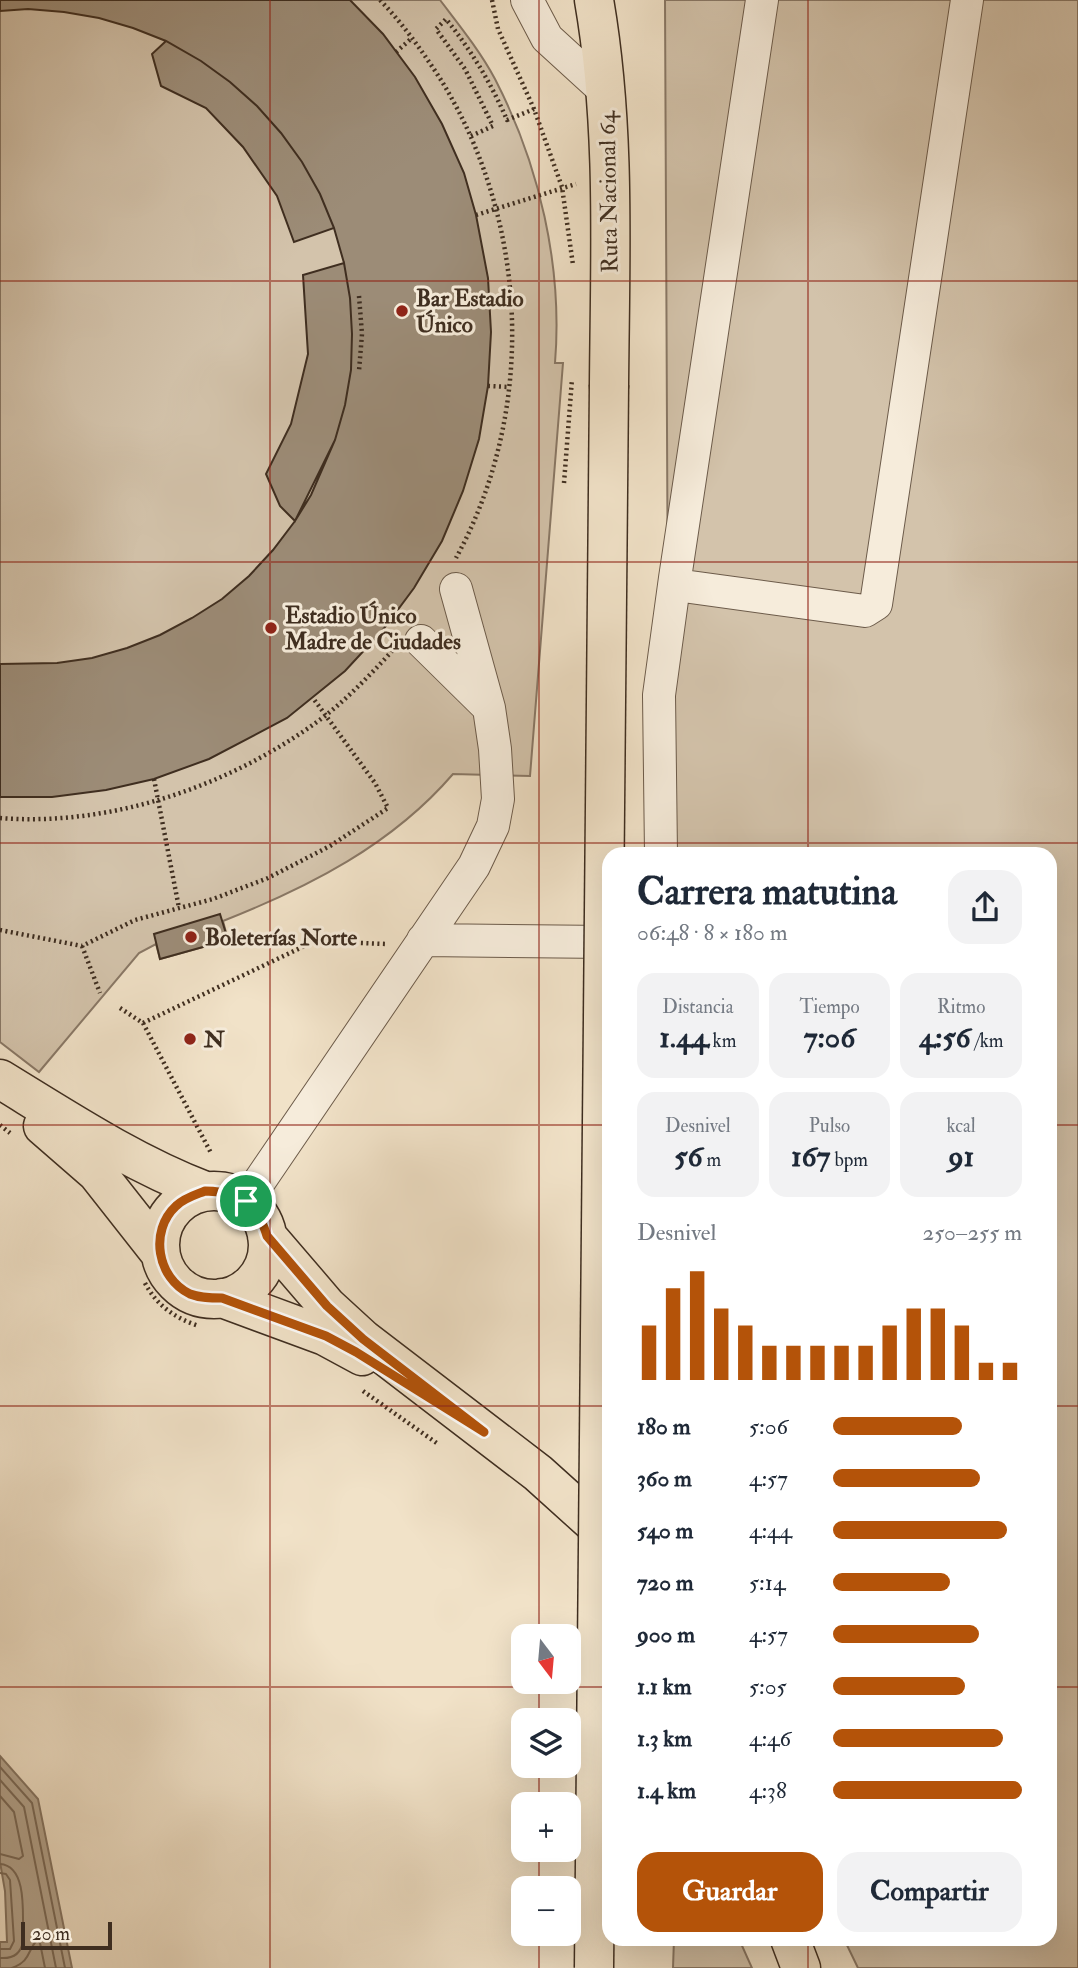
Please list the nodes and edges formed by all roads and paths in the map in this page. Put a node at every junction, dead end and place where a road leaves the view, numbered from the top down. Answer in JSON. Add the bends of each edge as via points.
{"nodes":[{"id":1,"x":380,"y":0,"type":"edge"},
{"id":2,"x":492,"y":0,"type":"edge"},
{"id":3,"x":527,"y":0,"type":"edge"},
{"id":4,"x":594,"y":0,"type":"edge"},
{"id":5,"x":762,"y":0,"type":"edge"},
{"id":6,"x":967,"y":0,"type":"edge"},
{"id":7,"x":412,"y":38,"type":"junction"},
{"id":8,"x":396,"y":52,"type":"dead end"},
{"id":9,"x":605,"y":91,"type":"junction"},
{"id":10,"x":534,"y":109,"type":"junction"},
{"id":11,"x":471,"y":136,"type":"junction"},
{"id":12,"x":536,"y":195,"type":"dead end"},
{"id":13,"x":496,"y":208,"type":"junction"},
{"id":14,"x":476,"y":215,"type":"dead end"},
{"id":15,"x":575,"y":272,"type":"dead end"},
{"id":16,"x":359,"y":296,"type":"dead end"},
{"id":17,"x":359,"y":371,"type":"dead end"},
{"id":18,"x":572,"y":372,"type":"dead end"},
{"id":19,"x":488,"y":386,"type":"dead end"},
{"id":20,"x":509,"y":387,"type":"junction"},
{"id":21,"x":564,"y":482,"type":"dead end"},
{"id":22,"x":453,"y":578,"type":"joint"},
{"id":23,"x":675,"y":578,"type":"junction"},
{"id":24,"x":410,"y":642,"type":"joint"},
{"id":25,"x":313,"y":698,"type":"dead end"},
{"id":26,"x":489,"y":708,"type":"junction"},
{"id":27,"x":325,"y":715,"type":"junction"},
{"id":28,"x":154,"y":779,"type":"dead end"},
{"id":29,"x":158,"y":800,"type":"junction"},
{"id":30,"x":0,"y":818,"type":"edge"},
{"id":31,"x":605,"y":847,"type":"edge"},
{"id":32,"x":661,"y":847,"type":"edge"},
{"id":33,"x":179,"y":909,"type":"junction"},
{"id":34,"x":0,"y":930,"type":"edge"},
{"id":35,"x":423,"y":940,"type":"junction"},
{"id":36,"x":602,"y":942,"type":"edge"},
{"id":37,"x":387,"y":944,"type":"dead end"},
{"id":38,"x":82,"y":946,"type":"junction"},
{"id":39,"x":100,"y":993,"type":"dead end"},
{"id":40,"x":120,"y":1008,"type":"dead end"},
{"id":41,"x":143,"y":1023,"type":"junction"},
{"id":42,"x":0,"y":1079,"type":"edge"},
{"id":43,"x":0,"y":1087,"type":"edge"},
{"id":44,"x":602,"y":1124,"type":"edge"},
{"id":45,"x":211,"y":1153,"type":"dead end"},
{"id":46,"x":205,"y":1191,"type":"junction"},
{"id":47,"x":246,"y":1201,"type":"junction"},
{"id":48,"x":267,"y":1236,"type":"junction"},
{"id":49,"x":160,"y":1253,"type":"junction"},
{"id":50,"x":222,"y":1298,"type":"junction"},
{"id":51,"x":484,"y":1432,"type":"junction"},
{"id":52,"x":602,"y":1531,"type":"edge"},
{"id":53,"x":793,"y":1946,"type":"edge"},
{"id":54,"x":594,"y":1968,"type":"edge"},
{"id":55,"x":801,"y":1968,"type":"edge"}],
"edges":[{"from":1,"to":7,"type":"path"},
{"from":2,"to":10,"type":"path","via":[[498,29]]},
{"from":3,"to":9,"type":"lane","via":[[547,38]]},
{"from":4,"to":9,"type":"main road","name":"Ruta Nacional 64"},
{"from":5,"to":23,"type":"lane"},
{"from":6,"to":23,"type":"lane","via":[[876,604],[865,611],[683,586]]},
{"from":7,"to":8,"type":"path"},
{"from":7,"to":11,"type":"path","via":[[456,104]]},
{"from":9,"to":31,"type":"main road","name":"Ruta Nacional 64","bridge":true,"via":[[610,174]]},
{"from":10,"to":11,"type":"path","via":[[507,120],[478,62],[446,19],[436,29],[465,69],[493,126]]},
{"from":10,"to":15,"type":"path","via":[[562,187]]},
{"from":11,"to":13,"type":"path"},
{"from":12,"to":13,"type":"path"},
{"from":13,"to":14,"type":"path"},
{"from":13,"to":20,"type":"path","via":[[508,265],[512,321]]},
{"from":16,"to":17,"type":"path"},
{"from":18,"to":21,"type":"path"},
{"from":19,"to":20,"type":"path"},
{"from":20,"to":22,"type":"path","via":[[487,487]]},
{"from":22,"to":26,"type":"lane"},
{"from":23,"to":32,"type":"lane","via":[[659,695]]},
{"from":24,"to":26,"type":"lane"},
{"from":24,"to":27,"type":"path"},
{"from":25,"to":27,"type":"path"},
{"from":26,"to":35,"type":"lane","via":[[498,799],[493,826],[474,866]]},
{"from":27,"to":29,"type":"path","via":[[228,774]]},
{"from":27,"to":33,"type":"path","via":[[388,808],[330,846],[268,878]]},
{"from":28,"to":29,"type":"path"},
{"from":29,"to":30,"type":"path","via":[[64,817]]},
{"from":29,"to":33,"type":"path"},
{"from":33,"to":38,"type":"path","via":[[135,920]]},
{"from":34,"to":38,"type":"path"},
{"from":35,"to":36,"type":"lane"},
{"from":35,"to":47,"type":"lane"},
{"from":37,"to":41,"type":"path","via":[[315,941]]},
{"from":38,"to":39,"type":"path"},
{"from":40,"to":41,"type":"path"},
{"from":41,"to":45,"type":"path"},
{"from":42,"to":46,"type":"main road","via":[[162,1175]]},
{"from":43,"to":49,"type":"main road","via":[[97,1174]]},
{"from":44,"to":54,"type":"main road","name":"Ruta Nacional 64","bridge":true},
{"from":46,"to":47,"type":"main road"},
{"from":46,"to":49,"type":"main road","via":[[175,1206],[165,1220]]},
{"from":47,"to":48,"type":"main road"},
{"from":48,"to":50,"type":"main road","via":[[262,1269],[252,1283]]},
{"from":48,"to":51,"type":"main road","via":[[354,1331]]},
{"from":49,"to":50,"type":"main road","via":[[165,1269],[182,1288],[205,1298]]},
{"from":50,"to":51,"type":"main road","via":[[326,1336]]},
{"from":51,"to":52,"type":"main road"},
{"from":53,"to":55,"type":"main road"}]}
